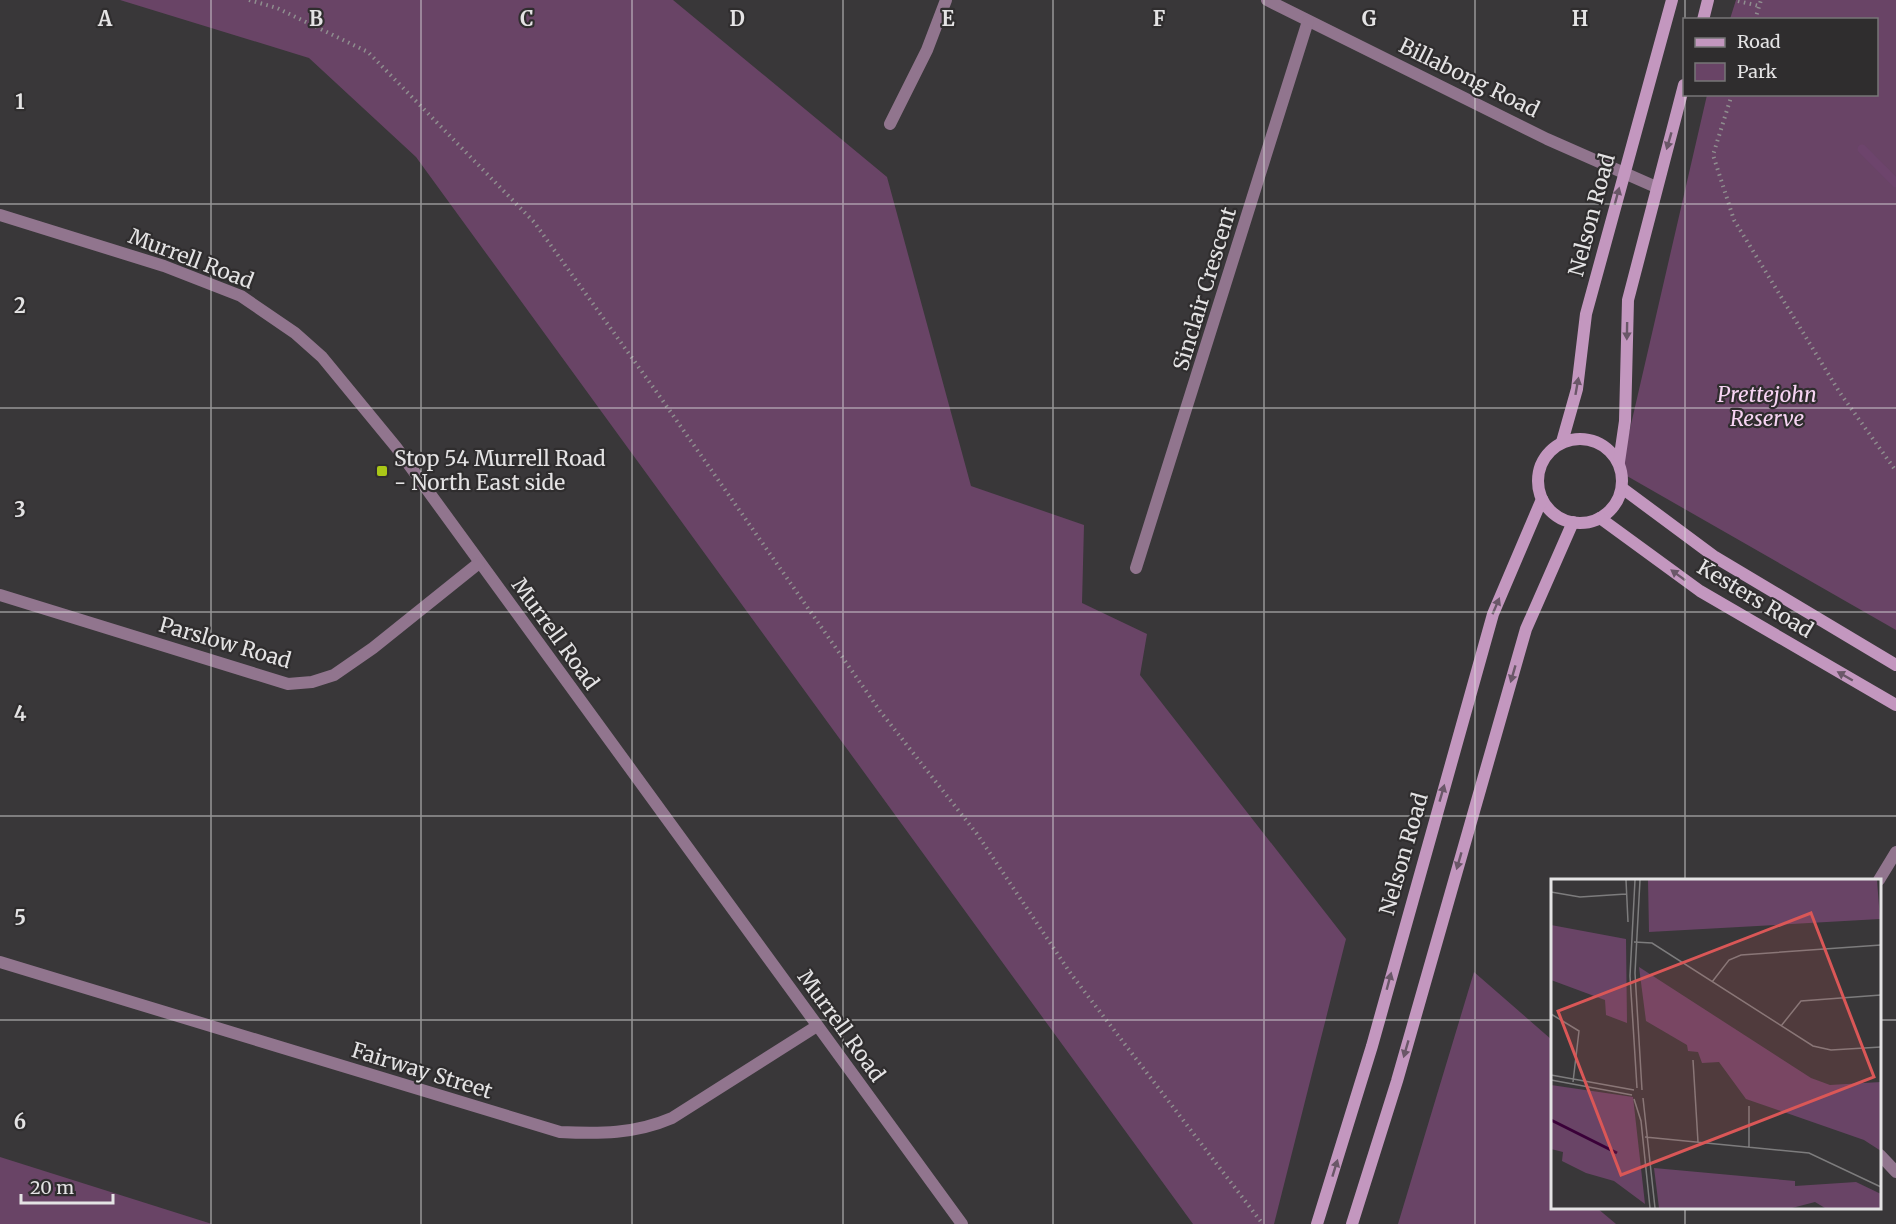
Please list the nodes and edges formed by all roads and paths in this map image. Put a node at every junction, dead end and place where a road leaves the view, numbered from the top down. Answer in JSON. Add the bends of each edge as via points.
{"nodes":[{"id":1,"x":249,"y":0,"type":"edge"},
{"id":2,"x":946,"y":0,"type":"edge"},
{"id":3,"x":1267,"y":0,"type":"edge"},
{"id":4,"x":1672,"y":0,"type":"edge"},
{"id":5,"x":1708,"y":0,"type":"edge"},
{"id":6,"x":1761,"y":0,"type":"edge"},
{"id":7,"x":1738,"y":1,"type":"edge"},
{"id":8,"x":1760,"y":6,"type":"junction"},
{"id":9,"x":1703,"y":18,"type":"edge"},
{"id":10,"x":1756,"y":18,"type":"edge"},
{"id":11,"x":1308,"y":21,"type":"junction"},
{"id":12,"x":1683,"y":88,"type":"edge"},
{"id":13,"x":1731,"y":96,"type":"edge"},
{"id":14,"x":890,"y":123,"type":"dead end"},
{"id":15,"x":1623,"y":173,"type":"junction"},
{"id":16,"x":1656,"y":186,"type":"junction"},
{"id":17,"x":0,"y":215,"type":"edge"},
{"id":18,"x":1562,"y":442,"type":"junction"},
{"id":19,"x":1619,"y":462,"type":"junction"},
{"id":20,"x":1896,"y":471,"type":"edge"},
{"id":21,"x":1622,"y":488,"type":"junction"},
{"id":22,"x":1542,"y":499,"type":"junction"},
{"id":23,"x":1600,"y":518,"type":"junction"},
{"id":24,"x":1573,"y":522,"type":"junction"},
{"id":25,"x":479,"y":563,"type":"junction"},
{"id":26,"x":1136,"y":568,"type":"dead end"},
{"id":27,"x":0,"y":595,"type":"edge"},
{"id":28,"x":1896,"y":665,"type":"edge"},
{"id":29,"x":1896,"y":705,"type":"edge"},
{"id":30,"x":1896,"y":852,"type":"edge"},
{"id":31,"x":1880,"y":879,"type":"edge"},
{"id":32,"x":0,"y":962,"type":"edge"},
{"id":33,"x":817,"y":1026,"type":"junction"},
{"id":34,"x":1881,"y":1156,"type":"edge"},
{"id":35,"x":1896,"y":1172,"type":"edge"},
{"id":36,"x":1262,"y":1223,"type":"edge"},
{"id":37,"x":962,"y":1224,"type":"edge"},
{"id":38,"x":1317,"y":1224,"type":"edge"},
{"id":39,"x":1352,"y":1224,"type":"edge"}],
"edges":[{"from":1,"to":36,"type":"path","via":[[277,8],[368,52],[534,222],[880,711],[977,834],[1071,974]]},
{"from":2,"to":14,"type":"street","via":[[927,50]]},
{"from":3,"to":11,"type":"street","name":"Billabong Road"},
{"from":4,"to":15,"type":"main road","name":"Nelson Road"},
{"from":5,"to":9,"type":"main road"},
{"from":6,"to":8,"type":"path"},
{"from":7,"to":8,"type":"path"},
{"from":8,"to":10,"type":"path"},
{"from":11,"to":15,"type":"street","name":"Billabong Road"},
{"from":11,"to":26,"type":"street","name":"Sinclair Crescent"},
{"from":12,"to":16,"type":"main road","one_way":true},
{"from":13,"to":20,"type":"path","via":[[1713,155],[1734,220],[1840,393]]},
{"from":15,"to":16,"type":"street","name":"Billabong Road"},
{"from":18,"to":15,"type":"main road","name":"Nelson Road","one_way":true,"via":[[1577,389],[1586,314]]},
{"from":16,"to":19,"type":"main road","one_way":true,"via":[[1628,300],[1625,421]]},
{"from":17,"to":25,"type":"street","name":"Murrell Road","via":[[164,266],[241,296],[268,312],[322,357],[356,394]]},
{"from":18,"to":19,"type":"main road","via":[[1587,439],[1605,446]]},
{"from":18,"to":22,"type":"main road","via":[[1543,461],[1539,474]]},
{"from":19,"to":21,"type":"main road"},
{"from":21,"to":23,"type":"main road","via":[[1618,500]]},
{"from":21,"to":28,"type":"main road","name":"Kesters Road","via":[[1715,557]]},
{"from":22,"to":24,"type":"main road","via":[[1550,510]]},
{"from":38,"to":22,"type":"main road","name":"Nelson Road","one_way":true,"via":[[1372,1046],[1493,614]]},
{"from":23,"to":24,"type":"main road"},
{"from":29,"to":23,"type":"main road","name":"Kesters Road","one_way":true,"via":[[1700,591]]},
{"from":24,"to":39,"type":"main road","one_way":true,"via":[[1526,629],[1397,1081]]},
{"from":25,"to":27,"type":"street","name":"Parslow Road","via":[[334,675],[288,684]]},
{"from":25,"to":33,"type":"street","name":"Murrell Road"},
{"from":30,"to":31,"type":"street"},
{"from":32,"to":33,"type":"street","name":"Fairway Street","via":[[560,1132],[621,1133],[653,1126],[672,1118]]},
{"from":33,"to":37,"type":"street","name":"Murrell Road"},
{"from":34,"to":35,"type":"street"}]}
